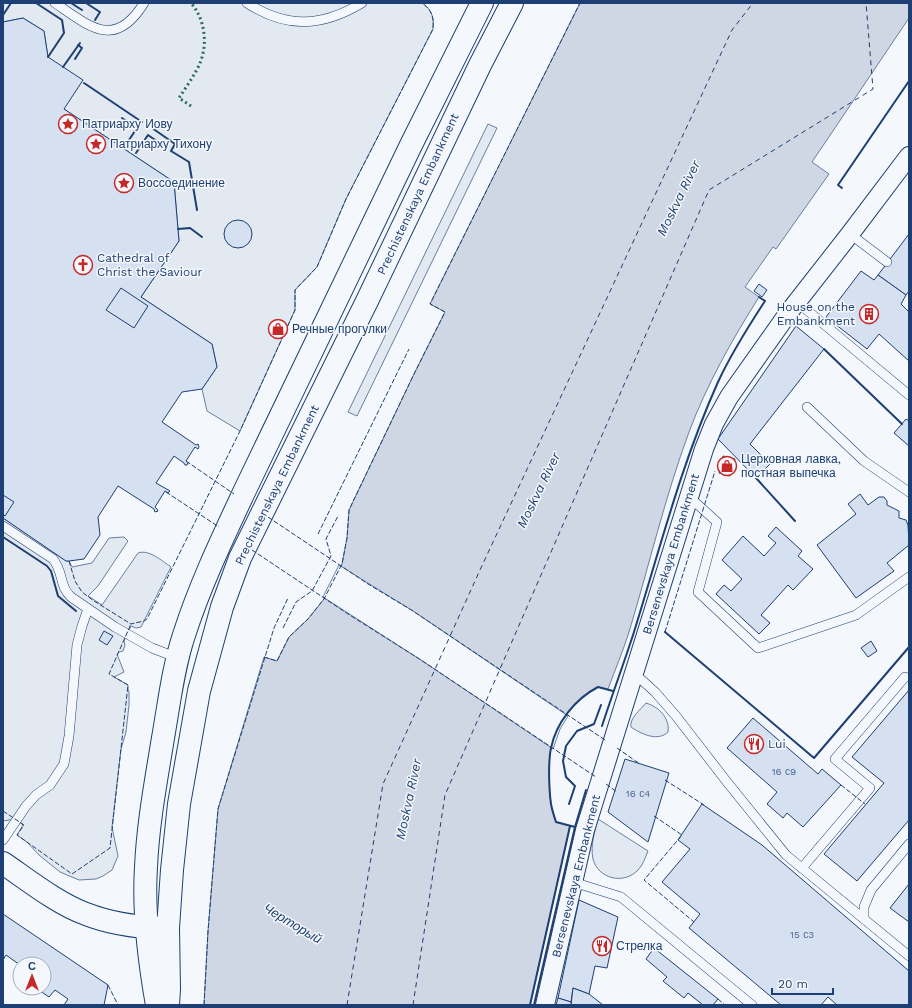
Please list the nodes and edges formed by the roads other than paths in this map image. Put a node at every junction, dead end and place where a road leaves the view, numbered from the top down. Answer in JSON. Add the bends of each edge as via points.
{"nodes":[{"id":1,"x":55,"y":3,"type":"edge"},
{"id":2,"x":144,"y":3,"type":"edge"},
{"id":3,"x":247,"y":3,"type":"edge"},
{"id":4,"x":362,"y":3,"type":"edge"},
{"id":5,"x":512,"y":3,"type":"edge"},
{"id":6,"x":478,"y":5,"type":"edge"},
{"id":7,"x":909,"y":156,"type":"edge"},
{"id":8,"x":850,"y":234,"type":"junction"},
{"id":9,"x":888,"y":262,"type":"dead end"},
{"id":10,"x":796,"y":301,"type":"junction"},
{"id":11,"x":909,"y":395,"type":"edge"},
{"id":12,"x":807,"y":407,"type":"dead end"},
{"id":13,"x":909,"y":492,"type":"edge"},
{"id":14,"x":688,"y":500,"type":"junction"},
{"id":15,"x":3,"y":526,"type":"edge"},
{"id":16,"x":909,"y":578,"type":"edge"},
{"id":17,"x":88,"y":609,"type":"junction"},
{"id":18,"x":178,"y":658,"type":"junction"},
{"id":19,"x":634,"y":673,"type":"junction"},
{"id":20,"x":905,"y":677,"type":"dead end"},
{"id":21,"x":3,"y":840,"type":"edge"},
{"id":22,"x":909,"y":844,"type":"edge"},
{"id":23,"x":3,"y":863,"type":"edge"},
{"id":24,"x":802,"y":868,"type":"junction"},
{"id":25,"x":573,"y":882,"type":"junction"},
{"id":26,"x":864,"y":919,"type":"junction"},
{"id":27,"x":146,"y":927,"type":"junction"},
{"id":28,"x":168,"y":928,"type":"junction"},
{"id":29,"x":909,"y":956,"type":"edge"},
{"id":30,"x":157,"y":1005,"type":"edge"},
{"id":31,"x":168,"y":1005,"type":"edge"},
{"id":32,"x":545,"y":1005,"type":"edge"},
{"id":33,"x":752,"y":1005,"type":"edge"}],
"edges":[{"from":1,"to":2,"type":"lane","via":[[83,22],[95,28],[109,30],[123,27],[134,18]]},
{"from":3,"to":4,"type":"lane","via":[[273,18],[308,22],[339,15]]},
{"from":5,"to":28,"type":"main road","name":"Prechistenskaya Embankment","via":[[231,581],[210,644],[188,747],[179,804]]},
{"from":6,"to":18,"type":"main road","name":"Prechistenskaya Embankment","via":[[218,547]]},
{"from":7,"to":8,"type":"street","name":"Bersenevskaya Embankment"},
{"from":8,"to":9,"type":"lane"},
{"from":8,"to":10,"type":"street","name":"Bersenevskaya Embankment"},
{"from":10,"to":11,"type":"lane"},
{"from":10,"to":14,"type":"street","name":"Bersenevskaya Embankment","via":[[714,424]]},
{"from":12,"to":13,"type":"lane","via":[[864,461]]},
{"from":14,"to":16,"type":"lane","via":[[696,503],[717,522],[698,592],[758,648],[856,615]]},
{"from":14,"to":19,"type":"street","name":"Bersenevskaya Embankment"},
{"from":15,"to":17,"type":"lane","via":[[53,559],[66,591]]},
{"from":17,"to":18,"type":"lane","via":[[152,648]]},
{"from":17,"to":21,"type":"lane","via":[[77,645],[64,764],[50,784],[26,806]]},
{"from":18,"to":27,"type":"main road","name":"Prechistenskaya Embankment","via":[[152,801],[146,869]]},
{"from":19,"to":24,"type":"lane","via":[[676,716],[786,855]]},
{"from":19,"to":25,"type":"street","name":"Bersenevskaya Embankment","via":[[585,830]]},
{"from":20,"to":24,"type":"lane","via":[[835,759],[870,788]]},
{"from":22,"to":26,"type":"lane","via":[[870,890],[864,907]]},
{"from":23,"to":27,"type":"main road","via":[[62,903],[85,914],[109,922]]},
{"from":24,"to":26,"type":"lane"},
{"from":25,"to":32,"type":"street","name":"Bersenevskaya Embankment"},
{"from":25,"to":33,"type":"lane","via":[[621,897]]},
{"from":26,"to":29,"type":"lane"},
{"from":27,"to":28,"type":"main road"},
{"from":27,"to":30,"type":"main road","name":"Prechistenskaya Embankment"},
{"from":28,"to":31,"type":"main road","name":"Prechistenskaya Embankment"}]}
